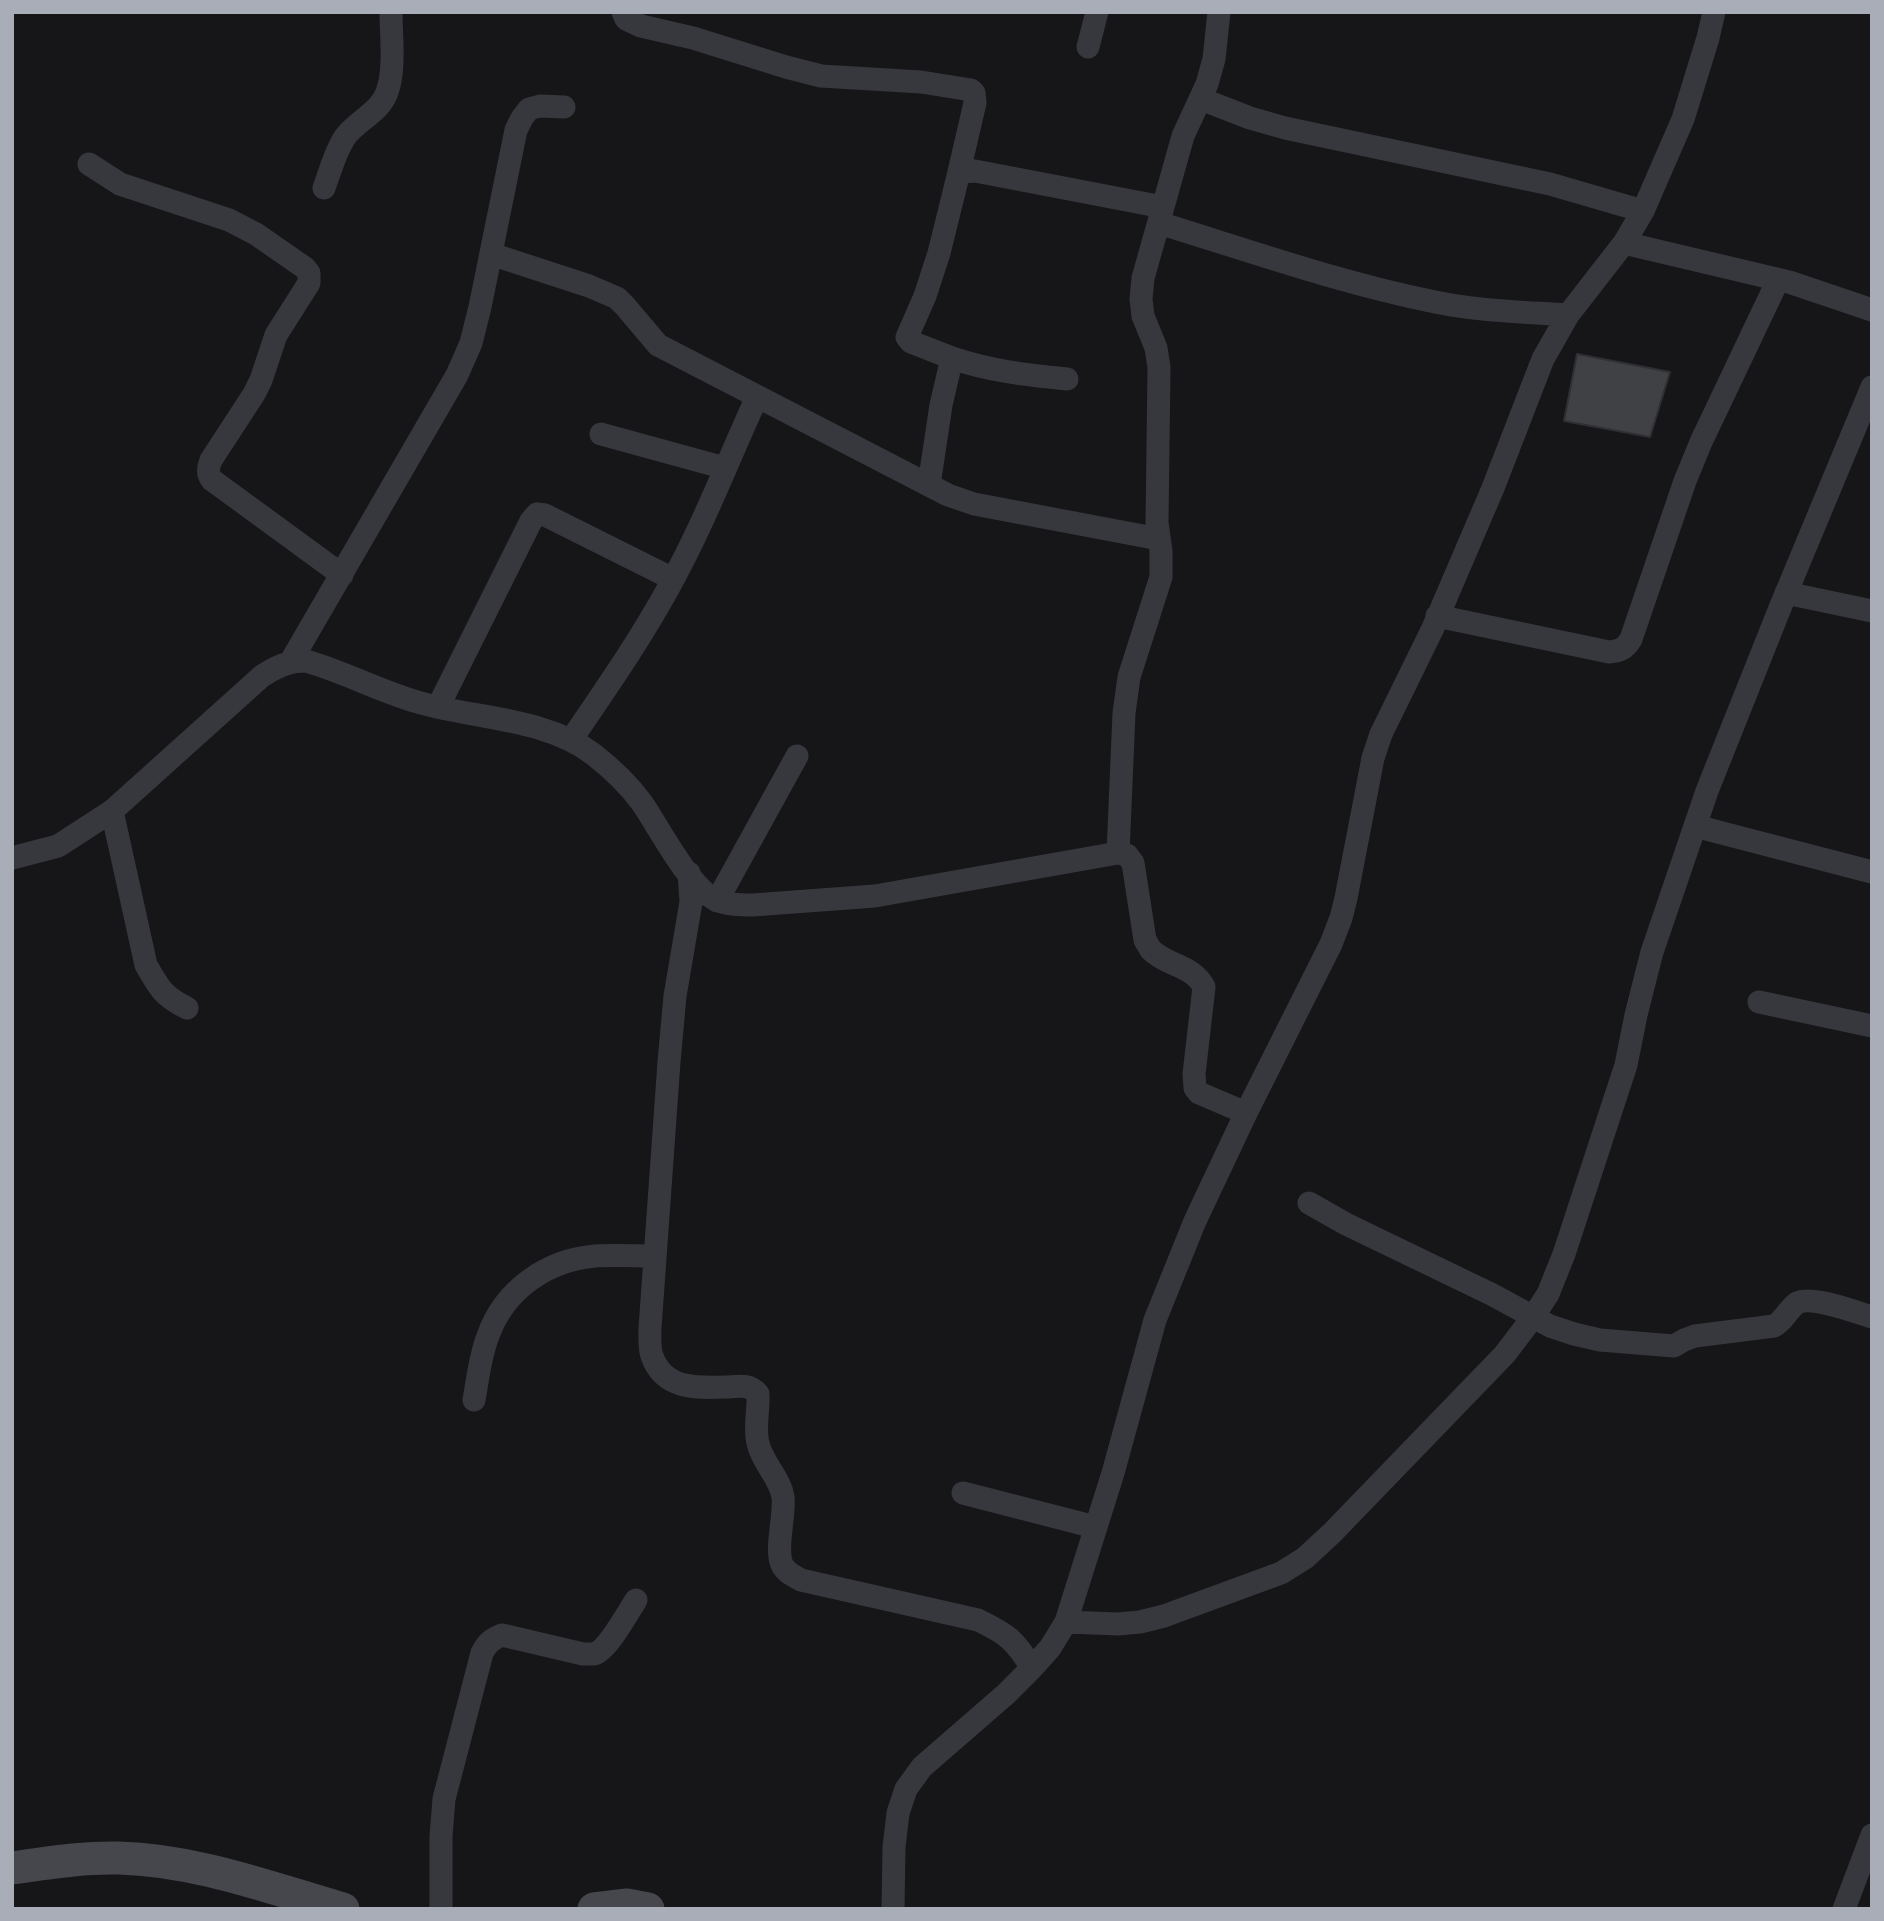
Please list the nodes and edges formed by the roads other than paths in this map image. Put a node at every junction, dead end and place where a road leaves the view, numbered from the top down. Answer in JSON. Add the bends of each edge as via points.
{"nodes":[{"id":1,"x":391,"y":12,"type":"edge"},
{"id":2,"x":624,"y":12,"type":"edge"},
{"id":3,"x":1097,"y":12,"type":"edge"},
{"id":4,"x":1219,"y":12,"type":"edge"},
{"id":5,"x":1714,"y":12,"type":"edge"},
{"id":6,"x":1088,"y":47,"type":"dead end"},
{"id":7,"x":1201,"y":99,"type":"junction"},
{"id":8,"x":564,"y":107,"type":"dead end"},
{"id":9,"x":89,"y":164,"type":"dead end"},
{"id":10,"x":958,"y":176,"type":"junction"},
{"id":11,"x":324,"y":188,"type":"dead end"},
{"id":12,"x":1643,"y":211,"type":"junction"},
{"id":13,"x":1161,"y":215,"type":"junction"},
{"id":14,"x":1624,"y":243,"type":"junction"},
{"id":15,"x":491,"y":254,"type":"junction"},
{"id":16,"x":1778,"y":280,"type":"junction"},
{"id":17,"x":1872,"y":310,"type":"edge"},
{"id":18,"x":1568,"y":314,"type":"junction"},
{"id":19,"x":952,"y":358,"type":"junction"},
{"id":20,"x":1067,"y":379,"type":"dead end"},
{"id":21,"x":1872,"y":387,"type":"edge"},
{"id":22,"x":757,"y":397,"type":"junction"},
{"id":23,"x":601,"y":434,"type":"dead end"},
{"id":24,"x":725,"y":468,"type":"junction"},
{"id":25,"x":929,"y":485,"type":"junction"},
{"id":26,"x":1159,"y":539,"type":"junction"},
{"id":27,"x":341,"y":575,"type":"junction"},
{"id":28,"x":673,"y":579,"type":"junction"},
{"id":29,"x":1786,"y":593,"type":"junction"},
{"id":30,"x":1872,"y":611,"type":"edge"},
{"id":31,"x":1437,"y":616,"type":"junction"},
{"id":32,"x":291,"y":661,"type":"junction"},
{"id":33,"x":438,"y":707,"type":"junction"},
{"id":34,"x":572,"y":740,"type":"junction"},
{"id":35,"x":796,"y":756,"type":"dead end"},
{"id":36,"x":112,"y":811,"type":"junction"},
{"id":37,"x":1695,"y":826,"type":"junction"},
{"id":38,"x":1118,"y":853,"type":"junction"},
{"id":39,"x":12,"y":858,"type":"edge"},
{"id":40,"x":1872,"y":872,"type":"edge"},
{"id":41,"x":689,"y":873,"type":"junction"},
{"id":42,"x":717,"y":901,"type":"junction"},
{"id":43,"x":1759,"y":1002,"type":"dead end"},
{"id":44,"x":187,"y":1008,"type":"dead end"},
{"id":45,"x":1872,"y":1026,"type":"edge"},
{"id":46,"x":1246,"y":1113,"type":"junction"},
{"id":47,"x":1309,"y":1203,"type":"dead end"},
{"id":48,"x":655,"y":1256,"type":"junction"},
{"id":49,"x":1533,"y":1317,"type":"junction"},
{"id":50,"x":1872,"y":1317,"type":"edge"},
{"id":51,"x":474,"y":1400,"type":"dead end"},
{"id":52,"x":963,"y":1493,"type":"dead end"},
{"id":53,"x":1096,"y":1527,"type":"junction"},
{"id":54,"x":636,"y":1600,"type":"dead end"},
{"id":55,"x":1066,"y":1622,"type":"junction"},
{"id":56,"x":1032,"y":1668,"type":"junction"},
{"id":57,"x":1872,"y":1835,"type":"edge"},
{"id":58,"x":12,"y":1868,"type":"edge"},
{"id":59,"x":343,"y":1909,"type":"edge"},
{"id":60,"x":441,"y":1909,"type":"edge"},
{"id":61,"x":594,"y":1909,"type":"edge"},
{"id":62,"x":648,"y":1909,"type":"edge"},
{"id":63,"x":893,"y":1909,"type":"edge"},
{"id":64,"x":1844,"y":1909,"type":"edge"}],
"edges":[{"from":1,"to":11,"type":"street","via":[[388,90],[378,107],[345,137]]},
{"from":2,"to":10,"type":"street","via":[[632,23],[821,76],[971,90],[975,103]]},
{"from":3,"to":6,"type":"street"},
{"from":4,"to":7,"type":"street","via":[[1214,59]]},
{"from":5,"to":12,"type":"street","via":[[1684,119]]},
{"from":7,"to":12,"type":"street","via":[[1285,128],[1550,184]]},
{"from":7,"to":13,"type":"street","via":[[1183,136]]},
{"from":8,"to":15,"type":"street","via":[[540,106],[529,109],[522,118],[512,146]]},
{"from":9,"to":27,"type":"street","via":[[120,184],[229,220],[306,268],[309,283],[276,335],[261,380],[211,460],[208,475]]},
{"from":10,"to":13,"type":"street","via":[[975,171]]},
{"from":10,"to":19,"type":"street","via":[[939,253],[906,337]]},
{"from":12,"to":14,"type":"street"},
{"from":13,"to":18,"type":"street","via":[[1332,276],[1438,302]]},
{"from":13,"to":26,"type":"street","via":[[1141,299],[1159,367]]},
{"from":14,"to":16,"type":"street"},
{"from":14,"to":18,"type":"street"},
{"from":15,"to":22,"type":"street","via":[[617,298],[658,345]]},
{"from":15,"to":27,"type":"street","via":[[471,344],[457,375]]},
{"from":16,"to":17,"type":"street"},
{"from":16,"to":31,"type":"street","via":[[1696,455],[1627,646],[1609,652]]},
{"from":18,"to":31,"type":"street","via":[[1544,359]]},
{"from":19,"to":20,"type":"street","via":[[978,367]]},
{"from":19,"to":25,"type":"street"},
{"from":21,"to":29,"type":"street"},
{"from":22,"to":24,"type":"street"},
{"from":22,"to":25,"type":"street"},
{"from":23,"to":24,"type":"street"},
{"from":24,"to":28,"type":"street"},
{"from":25,"to":26,"type":"street","via":[[974,503]]},
{"from":26,"to":38,"type":"street","via":[[1161,577],[1129,677],[1124,713]]},
{"from":27,"to":32,"type":"street"},
{"from":28,"to":33,"type":"street","via":[[537,514]]},
{"from":28,"to":34,"type":"street"},
{"from":29,"to":30,"type":"street"},
{"from":29,"to":37,"type":"street"},
{"from":31,"to":46,"type":"street","via":[[1377,746],[1346,898],[1331,944]]},
{"from":32,"to":33,"type":"street","via":[[321,665]]},
{"from":32,"to":36,"type":"street","via":[[251,685]]},
{"from":33,"to":34,"type":"street"},
{"from":34,"to":41,"type":"street","via":[[621,778]]},
{"from":35,"to":42,"type":"street"},
{"from":36,"to":39,"type":"street","via":[[58,846]]},
{"from":36,"to":44,"type":"street","via":[[146,965],[170,1000]]},
{"from":37,"to":40,"type":"street"},
{"from":37,"to":49,"type":"street","via":[[1652,952],[1626,1065],[1564,1254]]},
{"from":38,"to":42,"type":"street","via":[[875,897],[753,905]]},
{"from":38,"to":46,"type":"street","via":[[1133,863],[1145,940],[1152,950],[1199,978],[1204,987],[1195,1088]]},
{"from":41,"to":42,"type":"street"},
{"from":41,"to":48,"type":"street","via":[[691,902],[668,1062]]},
{"from":43,"to":45,"type":"street"},
{"from":46,"to":53,"type":"street","via":[[1155,1320]]},
{"from":47,"to":49,"type":"street"},
{"from":48,"to":51,"type":"street","via":[[566,1261],[517,1289],[488,1333]]},
{"from":48,"to":56,"type":"street","via":[[651,1354],[659,1371],[675,1382],[696,1388],[744,1386],[758,1394],[757,1441],[782,1492],[780,1557],[789,1574],[978,1620],[1018,1645]]},
{"from":49,"to":50,"type":"street","via":[[1574,1335],[1667,1347],[1695,1336],[1774,1326],[1804,1301]]},
{"from":49,"to":55,"type":"street","via":[[1496,1364],[1304,1558],[1281,1573],[1164,1616],[1118,1624]]},
{"from":52,"to":53,"type":"street"},
{"from":53,"to":55,"type":"street"},
{"from":54,"to":60,"type":"street","via":[[607,1643],[594,1654],[502,1635],[487,1645],[444,1799]]},
{"from":55,"to":56,"type":"street"},
{"from":56,"to":63,"type":"street","via":[[922,1767],[906,1788],[894,1847]]},
{"from":57,"to":64,"type":"street"},
{"from":58,"to":59,"type":"street","via":[[74,1858],[159,1861]]},
{"from":61,"to":62,"type":"street","via":[[627,1905]]}]}
